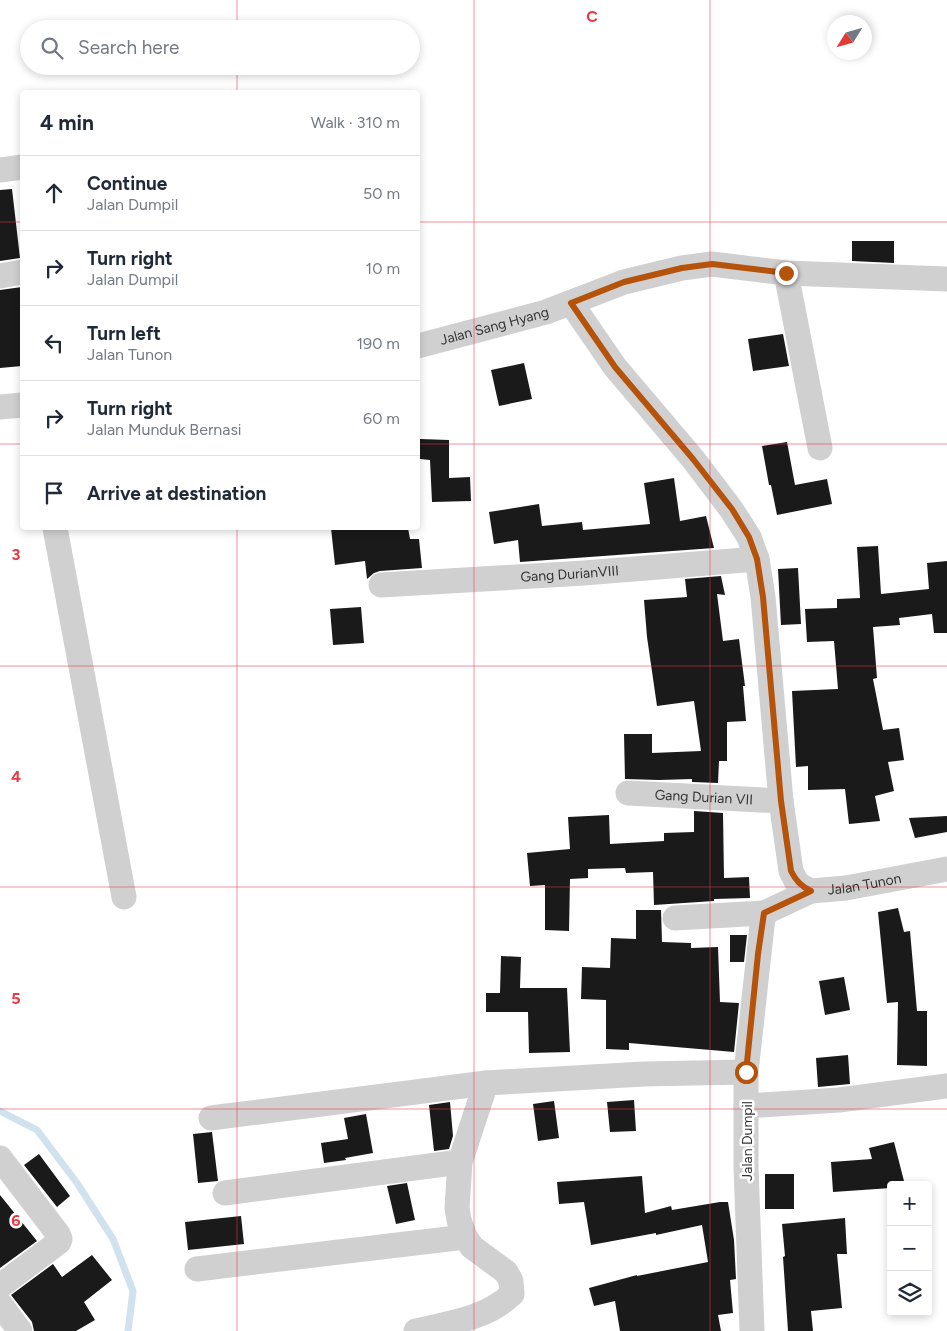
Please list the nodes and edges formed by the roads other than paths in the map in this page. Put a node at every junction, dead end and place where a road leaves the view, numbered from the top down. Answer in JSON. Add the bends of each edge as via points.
{"nodes":[{"id":1,"x":20,"y":167,"type":"edge"},
{"id":2,"x":0,"y":170,"type":"edge"},
{"id":3,"x":20,"y":272,"type":"edge"},
{"id":4,"x":786,"y":273,"type":"junction"},
{"id":5,"x":0,"y":276,"type":"edge"},
{"id":6,"x":947,"y":279,"type":"edge"},
{"id":7,"x":571,"y":303,"type":"junction"},
{"id":8,"x":420,"y":345,"type":"edge"},
{"id":9,"x":20,"y":404,"type":"edge"},
{"id":10,"x":0,"y":407,"type":"edge"},
{"id":11,"x":820,"y":448,"type":"dead end"},
{"id":12,"x":55,"y":530,"type":"edge"},
{"id":13,"x":757,"y":559,"type":"junction"},
{"id":14,"x":381,"y":585,"type":"dead end"},
{"id":15,"x":628,"y":794,"type":"dead end"},
{"id":16,"x":781,"y":801,"type":"junction"},
{"id":17,"x":947,"y":869,"type":"edge"},
{"id":18,"x":811,"y":891,"type":"junction"},
{"id":19,"x":124,"y":897,"type":"dead end"},
{"id":20,"x":764,"y":913,"type":"junction"},
{"id":21,"x":675,"y":918,"type":"dead end"},
{"id":22,"x":746,"y":1072,"type":"junction"},
{"id":23,"x":486,"y":1083,"type":"junction"},
{"id":24,"x":947,"y":1086,"type":"edge"},
{"id":25,"x":746,"y":1106,"type":"junction"},
{"id":26,"x":211,"y":1118,"type":"dead end"},
{"id":27,"x":0,"y":1158,"type":"edge"},
{"id":28,"x":460,"y":1162,"type":"junction"},
{"id":29,"x":225,"y":1193,"type":"dead end"},
{"id":30,"x":465,"y":1237,"type":"junction"},
{"id":31,"x":197,"y":1269,"type":"dead end"},
{"id":32,"x":0,"y":1286,"type":"edge"},
{"id":33,"x":0,"y":1304,"type":"edge"},
{"id":34,"x":20,"y":1331,"type":"edge"},
{"id":35,"x":416,"y":1331,"type":"edge"},
{"id":36,"x":752,"y":1331,"type":"edge"}],
"edges":[{"from":1,"to":2,"type":"street"},
{"from":3,"to":5,"type":"street"},
{"from":4,"to":6,"type":"street","name":"Jalan Sang Hyang"},
{"from":4,"to":7,"type":"street","name":"Jalan Sang Hyang","via":[[712,264],[682,268],[624,282]]},
{"from":4,"to":11,"type":"street"},
{"from":7,"to":8,"type":"street","name":"Jalan Sang Hyang"},
{"from":7,"to":13,"type":"street","name":"Jalan Tunon","via":[[615,367],[732,509],[749,537]]},
{"from":9,"to":10,"type":"street"},
{"from":12,"to":19,"type":"street"},
{"from":13,"to":14,"type":"street","name":"Gang DurianVIII"},
{"from":13,"to":16,"type":"street","name":"Jalan Tunon"},
{"from":15,"to":16,"type":"street","name":"Gang Durian VII"},
{"from":16,"to":18,"type":"street","name":"Jalan Tunon","via":[[791,871],[796,881]]},
{"from":17,"to":18,"type":"street","name":"Jalan Tunon","via":[[846,888]]},
{"from":18,"to":20,"type":"street"},
{"from":20,"to":21,"type":"street"},
{"from":20,"to":22,"type":"street","name":"Jalan Dumpil"},
{"from":22,"to":23,"type":"street"},
{"from":22,"to":25,"type":"street","name":"Jalan Dumpil"},
{"from":23,"to":26,"type":"street"},
{"from":23,"to":28,"type":"street"},
{"from":24,"to":25,"type":"street","via":[[839,1100]]},
{"from":25,"to":36,"type":"street","name":"Jalan Dumpil"},
{"from":27,"to":32,"type":"street","via":[[60,1239]]},
{"from":28,"to":29,"type":"street"},
{"from":28,"to":30,"type":"street","via":[[457,1208]]},
{"from":30,"to":31,"type":"street"},
{"from":30,"to":35,"type":"street","via":[[472,1247],[506,1272],[512,1294],[478,1316]]},
{"from":33,"to":34,"type":"street"}]}
